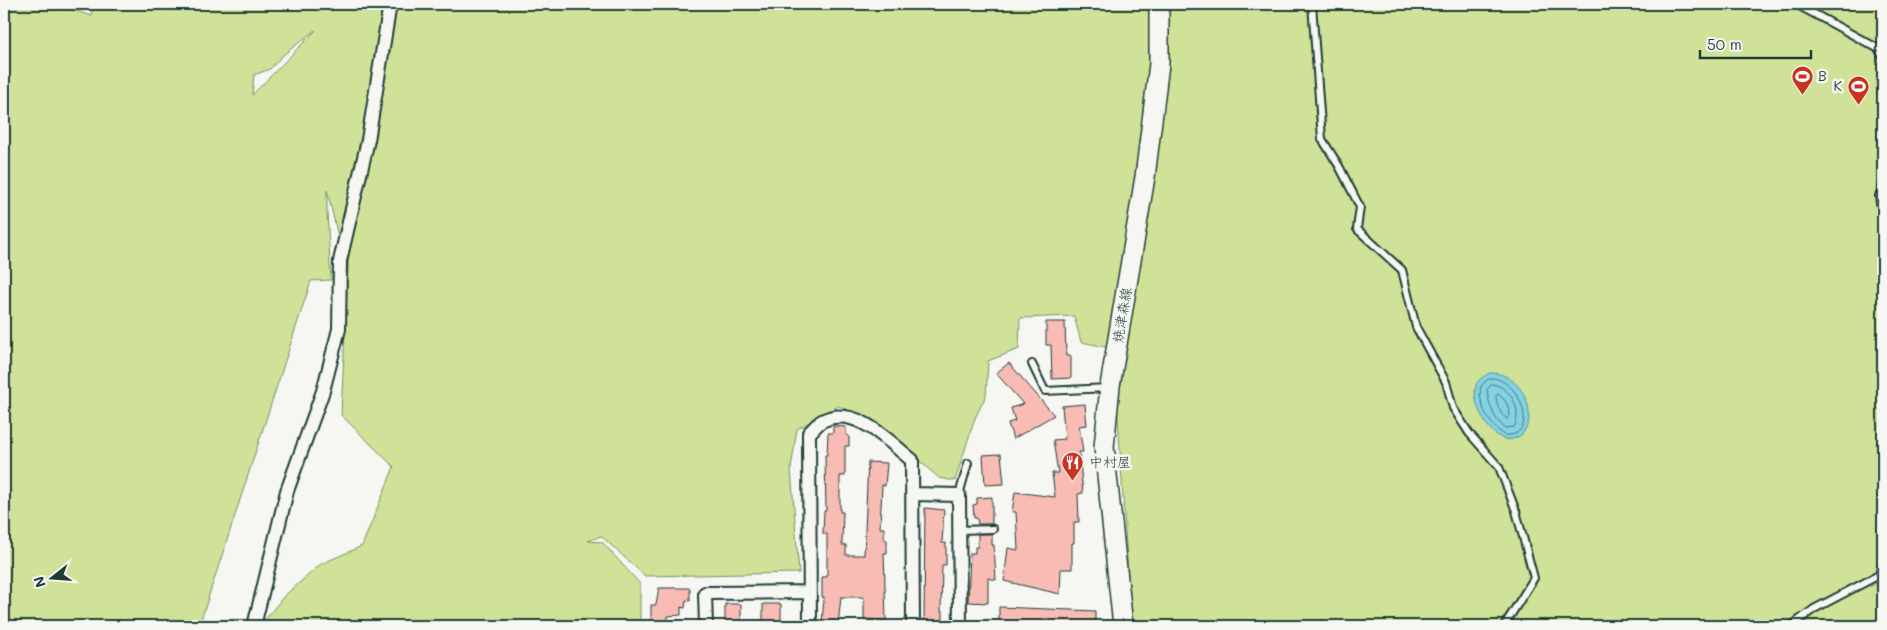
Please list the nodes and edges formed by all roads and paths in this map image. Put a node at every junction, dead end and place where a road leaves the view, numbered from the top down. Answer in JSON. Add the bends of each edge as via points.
{"nodes":[{"id":1,"x":390,"y":4,"type":"edge"},
{"id":2,"x":1159,"y":4,"type":"edge"},
{"id":3,"x":1312,"y":4,"type":"edge"},
{"id":4,"x":1796,"y":4,"type":"edge"},
{"id":5,"x":1883,"y":58,"type":"edge"},
{"id":6,"x":1883,"y":185,"type":"edge"},
{"id":7,"x":1883,"y":224,"type":"edge"},
{"id":8,"x":1032,"y":364,"type":"dead end"},
{"id":9,"x":1110,"y":388,"type":"junction"},
{"id":10,"x":968,"y":463,"type":"dead end"},
{"id":11,"x":913,"y":494,"type":"junction"},
{"id":12,"x":959,"y":495,"type":"junction"},
{"id":13,"x":993,"y":529,"type":"dead end"},
{"id":14,"x":959,"y":530,"type":"junction"},
{"id":15,"x":1883,"y":562,"type":"edge"},
{"id":16,"x":810,"y":592,"type":"junction"},
{"id":17,"x":254,"y":626,"type":"edge"},
{"id":18,"x":706,"y":626,"type":"edge"},
{"id":19,"x":810,"y":626,"type":"edge"},
{"id":20,"x":913,"y":626,"type":"edge"},
{"id":21,"x":960,"y":626,"type":"edge"},
{"id":22,"x":1123,"y":626,"type":"edge"},
{"id":23,"x":1504,"y":626,"type":"edge"},
{"id":24,"x":1791,"y":626,"type":"edge"}],
"edges":[{"from":1,"to":17,"type":"street","via":[[368,140],[340,261],[338,329],[323,391],[287,491]]},
{"from":2,"to":9,"type":"main road","name":"焼津森線","via":[[1159,64]]},
{"from":3,"to":23,"type":"lane","via":[[1322,139],[1340,166],[1360,207],[1357,229],[1402,270],[1416,327],[1446,382],[1453,408],[1469,433],[1499,467],[1516,511],[1534,578]]},
{"from":4,"to":5,"type":"lane","via":[[1879,49]]},
{"from":6,"to":7,"type":"lane","via":[[1879,196]]},
{"from":8,"to":9,"type":"lane","via":[[1045,391]]},
{"from":9,"to":22,"type":"main road","name":"焼津森線","via":[[1104,447]]},
{"from":10,"to":12,"type":"lane"},
{"from":11,"to":12,"type":"street"},
{"from":11,"to":16,"type":"street","via":[[912,460],[867,424],[841,415],[822,420],[809,433]]},
{"from":11,"to":20,"type":"street"},
{"from":12,"to":14,"type":"street"},
{"from":13,"to":14,"type":"lane"},
{"from":14,"to":21,"type":"street"},
{"from":15,"to":24,"type":"lane","via":[[1879,575],[1814,609]]},
{"from":16,"to":18,"type":"street","via":[[706,593]]},
{"from":16,"to":19,"type":"street"}]}
